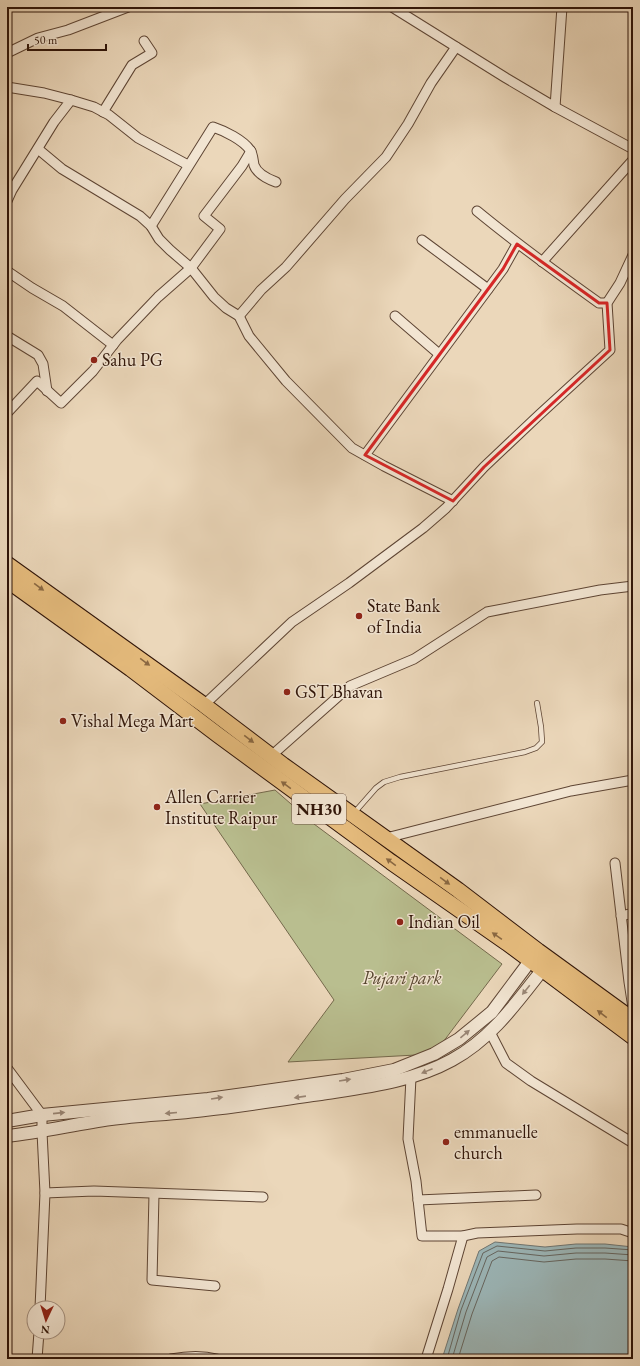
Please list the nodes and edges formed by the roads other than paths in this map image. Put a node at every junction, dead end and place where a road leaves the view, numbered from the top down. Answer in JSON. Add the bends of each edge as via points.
{"nodes":[{"id":1,"x":128,"y":7,"type":"edge"},
{"id":2,"x":392,"y":7,"type":"edge"},
{"id":3,"x":562,"y":7,"type":"edge"},
{"id":4,"x":144,"y":41,"type":"dead end"},
{"id":5,"x":456,"y":47,"type":"junction"},
{"id":6,"x":7,"y":53,"type":"edge"},
{"id":7,"x":7,"y":87,"type":"edge"},
{"id":8,"x":71,"y":100,"type":"junction"},
{"id":9,"x":555,"y":107,"type":"junction"},
{"id":10,"x":103,"y":112,"type":"junction"},
{"id":11,"x":38,"y":149,"type":"junction"},
{"id":12,"x":633,"y":149,"type":"edge"},
{"id":13,"x":251,"y":151,"type":"junction"},
{"id":14,"x":633,"y":160,"type":"edge"},
{"id":15,"x":188,"y":165,"type":"junction"},
{"id":16,"x":276,"y":182,"type":"dead end"},
{"id":17,"x":7,"y":201,"type":"edge"},
{"id":18,"x":477,"y":211,"type":"dead end"},
{"id":19,"x":151,"y":226,"type":"junction"},
{"id":20,"x":422,"y":240,"type":"dead end"},
{"id":21,"x":517,"y":244,"type":"junction"},
{"id":22,"x":633,"y":255,"type":"edge"},
{"id":23,"x":542,"y":262,"type":"junction"},
{"id":24,"x":191,"y":268,"type":"junction"},
{"id":25,"x":7,"y":271,"type":"edge"},
{"id":26,"x":488,"y":289,"type":"junction"},
{"id":27,"x":607,"y":303,"type":"junction"},
{"id":28,"x":239,"y":316,"type":"junction"},
{"id":29,"x":395,"y":316,"type":"dead end"},
{"id":30,"x":7,"y":336,"type":"edge"},
{"id":31,"x":113,"y":346,"type":"junction"},
{"id":32,"x":439,"y":354,"type":"junction"},
{"id":33,"x":48,"y":391,"type":"junction"},
{"id":34,"x":7,"y":413,"type":"edge"},
{"id":35,"x":365,"y":455,"type":"junction"},
{"id":36,"x":453,"y":501,"type":"junction"},
{"id":37,"x":7,"y":564,"type":"edge"},
{"id":38,"x":7,"y":580,"type":"edge"},
{"id":39,"x":633,"y":586,"type":"edge"},
{"id":40,"x":536,"y":703,"type":"dead end"},
{"id":41,"x":204,"y":705,"type":"junction"},
{"id":42,"x":271,"y":756,"type":"junction"},
{"id":43,"x":633,"y":780,"type":"edge"},
{"id":44,"x":353,"y":815,"type":"junction"},
{"id":45,"x":386,"y":838,"type":"junction"},
{"id":46,"x":615,"y":863,"type":"dead end"},
{"id":47,"x":633,"y":913,"type":"edge"},
{"id":48,"x":621,"y":916,"type":"junction"},
{"id":49,"x":540,"y":960,"type":"junction"},
{"id":50,"x":633,"y":1008,"type":"edge"},
{"id":51,"x":633,"y":1020,"type":"edge"},
{"id":52,"x":490,"y":1032,"type":"junction"},
{"id":53,"x":633,"y":1037,"type":"edge"},
{"id":54,"x":7,"y":1068,"type":"edge"},
{"id":55,"x":411,"y":1077,"type":"junction"},
{"id":56,"x":42,"y":1115,"type":"junction"},
{"id":57,"x":7,"y":1121,"type":"edge"},
{"id":58,"x":42,"y":1132,"type":"junction"},
{"id":59,"x":7,"y":1136,"type":"edge"},
{"id":60,"x":633,"y":1143,"type":"edge"},
{"id":61,"x":45,"y":1193,"type":"junction"},
{"id":62,"x":154,"y":1194,"type":"junction"},
{"id":63,"x":536,"y":1195,"type":"dead end"},
{"id":64,"x":263,"y":1197,"type":"dead end"},
{"id":65,"x":418,"y":1200,"type":"junction"},
{"id":66,"x":633,"y":1233,"type":"edge"},
{"id":67,"x":463,"y":1236,"type":"junction"},
{"id":68,"x":215,"y":1286,"type":"dead end"},
{"id":69,"x":40,"y":1300,"type":"edge"},
{"id":70,"x":38,"y":1340,"type":"edge"},
{"id":71,"x":37,"y":1359,"type":"edge"},
{"id":72,"x":171,"y":1359,"type":"edge"},
{"id":73,"x":217,"y":1359,"type":"edge"},
{"id":74,"x":426,"y":1359,"type":"edge"}],
"edges":[{"from":1,"to":6,"type":"street","via":[[68,30],[38,38]]},
{"from":2,"to":5,"type":"street"},
{"from":3,"to":9,"type":"street"},
{"from":4,"to":10,"type":"street","via":[[152,53],[132,65]]},
{"from":5,"to":9,"type":"street"},
{"from":5,"to":28,"type":"street","via":[[430,84],[386,157]]},
{"from":7,"to":8,"type":"street"},
{"from":8,"to":10,"type":"street"},
{"from":8,"to":11,"type":"street"},
{"from":9,"to":12,"type":"street"},
{"from":10,"to":15,"type":"street","via":[[138,138]]},
{"from":11,"to":17,"type":"street"},
{"from":11,"to":19,"type":"street","via":[[62,168],[140,216]]},
{"from":13,"to":15,"type":"street","via":[[226,131],[213,127]]},
{"from":13,"to":16,"type":"street","via":[[255,167],[265,177]]},
{"from":13,"to":24,"type":"street","via":[[204,216],[220,228]]},
{"from":14,"to":23,"type":"street"},
{"from":15,"to":19,"type":"street"},
{"from":18,"to":21,"type":"street"},
{"from":19,"to":24,"type":"street","via":[[159,239]]},
{"from":20,"to":26,"type":"street"},
{"from":21,"to":23,"type":"street"},
{"from":21,"to":26,"type":"street"},
{"from":22,"to":27,"type":"street"},
{"from":23,"to":27,"type":"street","via":[[599,303]]},
{"from":24,"to":28,"type":"street","via":[[214,297]]},
{"from":24,"to":31,"type":"street","via":[[158,297]]},
{"from":25,"to":31,"type":"street","via":[[62,306]]},
{"from":26,"to":32,"type":"street"},
{"from":27,"to":36,"type":"street","via":[[610,350],[484,467]]},
{"from":28,"to":35,"type":"street","via":[[249,336],[286,381],[352,448]]},
{"from":29,"to":32,"type":"street"},
{"from":30,"to":33,"type":"street","via":[[38,355],[43,364]]},
{"from":31,"to":33,"type":"street","via":[[93,371],[61,403]]},
{"from":32,"to":35,"type":"street"},
{"from":33,"to":34,"type":"street","via":[[37,381]]},
{"from":35,"to":36,"type":"street"},
{"from":36,"to":41,"type":"street","via":[[423,528],[292,622]]},
{"from":37,"to":41,"type":"main road","number":"NH30","one_way":true},
{"from":49,"to":38,"type":"main road","number":"NH30","one_way":true,"via":[[391,862]]},
{"from":39,"to":42,"type":"street","via":[[487,612],[414,659],[350,686]]},
{"from":40,"to":44,"type":"lane","via":[[543,736],[542,742],[536,748],[400,777],[376,788]]},
{"from":41,"to":42,"type":"main road","number":"NH30","one_way":true},
{"from":42,"to":44,"type":"main road","number":"NH30"},
{"from":43,"to":45,"type":"street","via":[[571,791]]},
{"from":44,"to":45,"type":"main road","number":"NH30"},
{"from":45,"to":49,"type":"main road","number":"NH30","one_way":true},
{"from":46,"to":48,"type":"street"},
{"from":47,"to":48,"type":"street"},
{"from":48,"to":50,"type":"street"},
{"from":49,"to":51,"type":"main road","number":"NH30"},
{"from":49,"to":52,"type":"street","one_way":true,"via":[[501,1022]]},
{"from":53,"to":49,"type":"main road","number":"NH30","one_way":true},
{"from":56,"to":49,"type":"street","one_way":true,"via":[[208,1099],[343,1080],[394,1070],[434,1054],[459,1039],[492,1012]]},
{"from":52,"to":55,"type":"street","one_way":true,"via":[[452,1060]]},
{"from":52,"to":60,"type":"street","via":[[506,1063]]},
{"from":54,"to":56,"type":"street"},
{"from":55,"to":58,"type":"street","one_way":true,"via":[[363,1088],[205,1110],[112,1119]]},
{"from":55,"to":65,"type":"street","via":[[408,1139]]},
{"from":56,"to":57,"type":"street"},
{"from":56,"to":58,"type":"street"},
{"from":58,"to":59,"type":"street"},
{"from":58,"to":61,"type":"street"},
{"from":61,"to":62,"type":"street","via":[[94,1191]]},
{"from":61,"to":69,"type":"street"},
{"from":62,"to":64,"type":"street"},
{"from":62,"to":68,"type":"street","via":[[152,1280]]},
{"from":63,"to":65,"type":"street"},
{"from":65,"to":67,"type":"street","via":[[422,1236]]},
{"from":66,"to":67,"type":"street","via":[[621,1229],[577,1229],[477,1233]]},
{"from":67,"to":74,"type":"street"},
{"from":70,"to":71,"type":"street"},
{"from":72,"to":73,"type":"street","via":[[187,1356]]}]}
